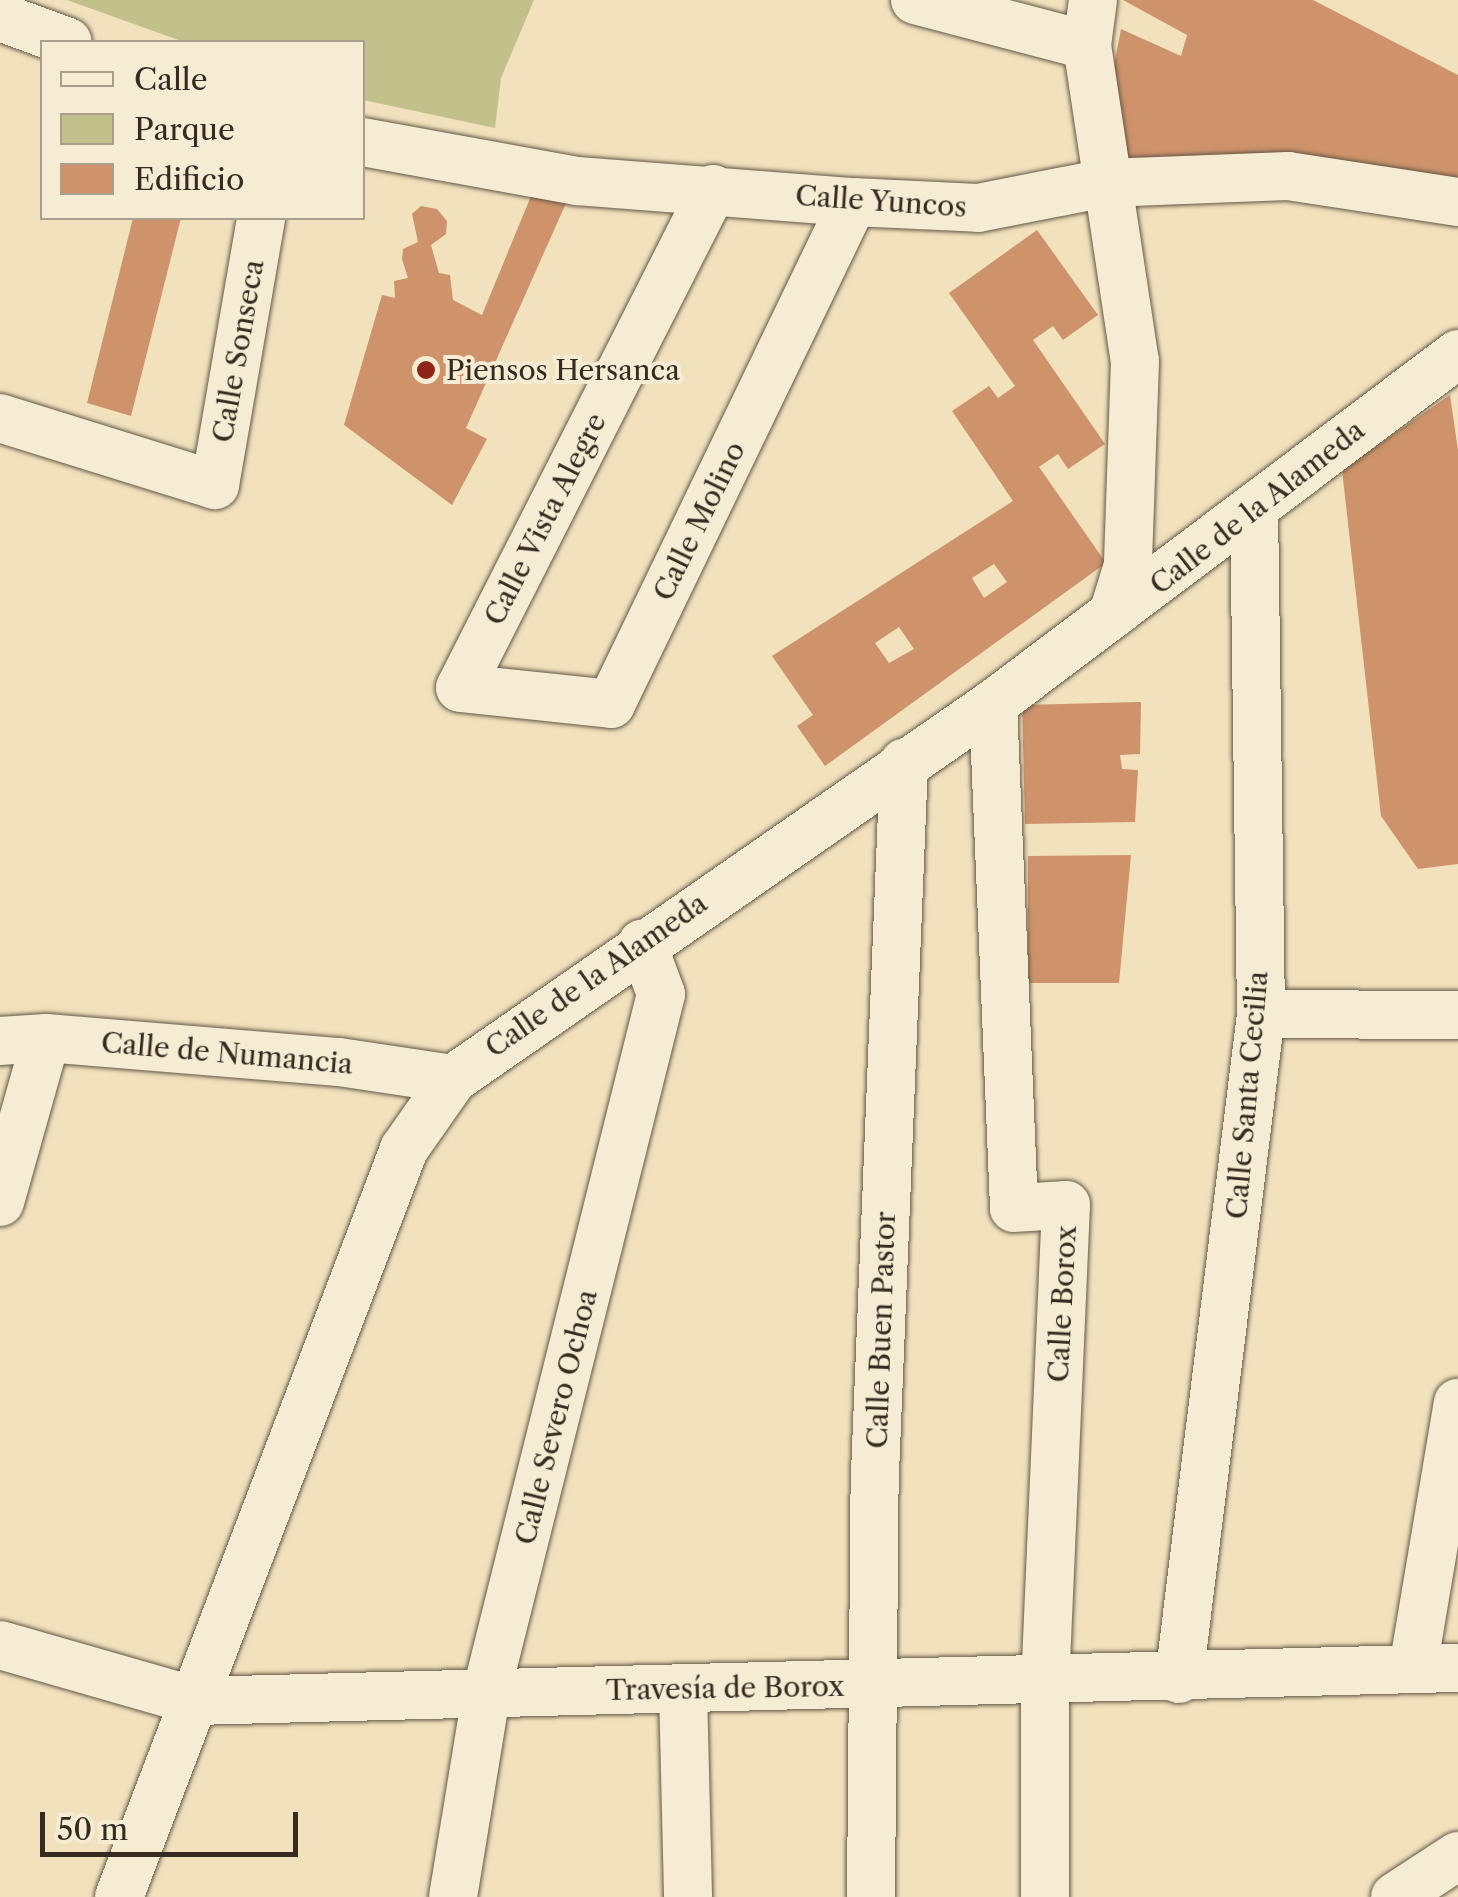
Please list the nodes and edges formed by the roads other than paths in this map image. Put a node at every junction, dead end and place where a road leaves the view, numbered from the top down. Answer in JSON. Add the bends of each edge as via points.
{"nodes":[{"id":1,"x":916,"y":0,"type":"edge"},
{"id":2,"x":0,"y":17,"type":"edge"},
{"id":3,"x":1090,"y":23,"type":"edge"},
{"id":4,"x":63,"y":40,"type":"edge"},
{"id":5,"x":365,"y":143,"type":"edge"},
{"id":6,"x":1106,"y":182,"type":"junction"},
{"id":7,"x":713,"y":190,"type":"junction"},
{"id":8,"x":853,"y":202,"type":"junction"},
{"id":9,"x":1458,"y":202,"type":"edge"},
{"id":10,"x":261,"y":220,"type":"edge"},
{"id":11,"x":1458,"y":354,"type":"edge"},
{"id":12,"x":0,"y":418,"type":"edge"},
{"id":13,"x":1254,"y":508,"type":"junction"},
{"id":14,"x":1147,"y":572,"type":"junction"},
{"id":15,"x":460,"y":688,"type":"joint"},
{"id":16,"x":993,"y":704,"type":"junction"},
{"id":17,"x":904,"y":763,"type":"junction"},
{"id":18,"x":642,"y":943,"type":"junction"},
{"id":19,"x":1261,"y":1014,"type":"junction"},
{"id":20,"x":1458,"y":1015,"type":"edge"},
{"id":21,"x":23,"y":1039,"type":"edge"},
{"id":22,"x":453,"y":1079,"type":"junction"},
{"id":23,"x":0,"y":1202,"type":"edge"},
{"id":24,"x":1458,"y":1404,"type":"edge"},
{"id":25,"x":0,"y":1645,"type":"edge"},
{"id":26,"x":1436,"y":1668,"type":"edge"},
{"id":27,"x":1179,"y":1679,"type":"junction"},
{"id":28,"x":1045,"y":1683,"type":"junction"},
{"id":29,"x":869,"y":1685,"type":"junction"},
{"id":30,"x":487,"y":1690,"type":"junction"},
{"id":31,"x":683,"y":1690,"type":"junction"},
{"id":32,"x":195,"y":1701,"type":"junction"},
{"id":33,"x":1458,"y":1856,"type":"edge"},
{"id":34,"x":118,"y":1897,"type":"edge"},
{"id":35,"x":453,"y":1897,"type":"edge"},
{"id":36,"x":688,"y":1897,"type":"edge"},
{"id":37,"x":872,"y":1897,"type":"edge"},
{"id":38,"x":1045,"y":1897,"type":"edge"},
{"id":39,"x":1395,"y":1897,"type":"edge"}],
"edges":[{"from":1,"to":3,"type":"street"},
{"from":2,"to":4,"type":"street"},
{"from":3,"to":6,"type":"street"},
{"from":5,"to":7,"type":"street","name":"Calle Yuncos","via":[[578,181]]},
{"from":6,"to":8,"type":"street","name":"Calle Yuncos","via":[[978,208]]},
{"from":6,"to":9,"type":"street","name":"Calle Yuncos","via":[[1288,176]]},
{"from":6,"to":14,"type":"street","via":[[1135,361]]},
{"from":7,"to":8,"type":"street","name":"Calle Yuncos"},
{"from":7,"to":15,"type":"street","name":"Calle Vista Alegre"},
{"from":8,"to":15,"type":"street","name":"Calle Molino","via":[[611,704]]},
{"from":10,"to":12,"type":"street","name":"Calle Sonseca","via":[[215,485]]},
{"from":11,"to":13,"type":"street","name":"Calle de la Alameda"},
{"from":13,"to":14,"type":"street","name":"Calle de la Alameda"},
{"from":13,"to":19,"type":"street","name":"Calle Santa Cecilia"},
{"from":14,"to":16,"type":"street","name":"Calle de la Alameda","via":[[1114,614]]},
{"from":16,"to":17,"type":"street","name":"Calle de la Alameda"},
{"from":16,"to":28,"type":"street","name":"Calle Borox","via":[[1014,1208],[1066,1205]]},
{"from":17,"to":18,"type":"street","name":"Calle de la Alameda"},
{"from":17,"to":29,"type":"street","name":"Calle Buen Pastor"},
{"from":18,"to":22,"type":"street","name":"Calle de la Alameda"},
{"from":18,"to":30,"type":"street","name":"Calle Severo Ochoa","via":[[661,994]]},
{"from":19,"to":20,"type":"street"},
{"from":19,"to":27,"type":"street","name":"Calle Santa Cecilia"},
{"from":21,"to":22,"type":"street","name":"Calle de Numancia","via":[[339,1062]]},
{"from":21,"to":23,"type":"street"},
{"from":22,"to":32,"type":"street","name":"Calle de la Alameda","via":[[404,1149]]},
{"from":24,"to":26,"type":"street"},
{"from":25,"to":32,"type":"street","name":"Travesía de Borox"},
{"from":26,"to":27,"type":"street","name":"Travesía de Borox"},
{"from":27,"to":28,"type":"street","name":"Travesía de Borox"},
{"from":28,"to":29,"type":"street","name":"Travesía de Borox"},
{"from":28,"to":38,"type":"street","name":"Calle Borox"},
{"from":29,"to":31,"type":"street","name":"Travesía de Borox"},
{"from":29,"to":37,"type":"street","name":"Calle Buen Pastor"},
{"from":30,"to":31,"type":"street","name":"Travesía de Borox"},
{"from":30,"to":32,"type":"street","name":"Travesía de Borox"},
{"from":30,"to":35,"type":"street","name":"Calle Severo Ochoa"},
{"from":31,"to":36,"type":"street"},
{"from":32,"to":34,"type":"street","name":"Calle de la Alameda"},
{"from":33,"to":39,"type":"street"}]}
